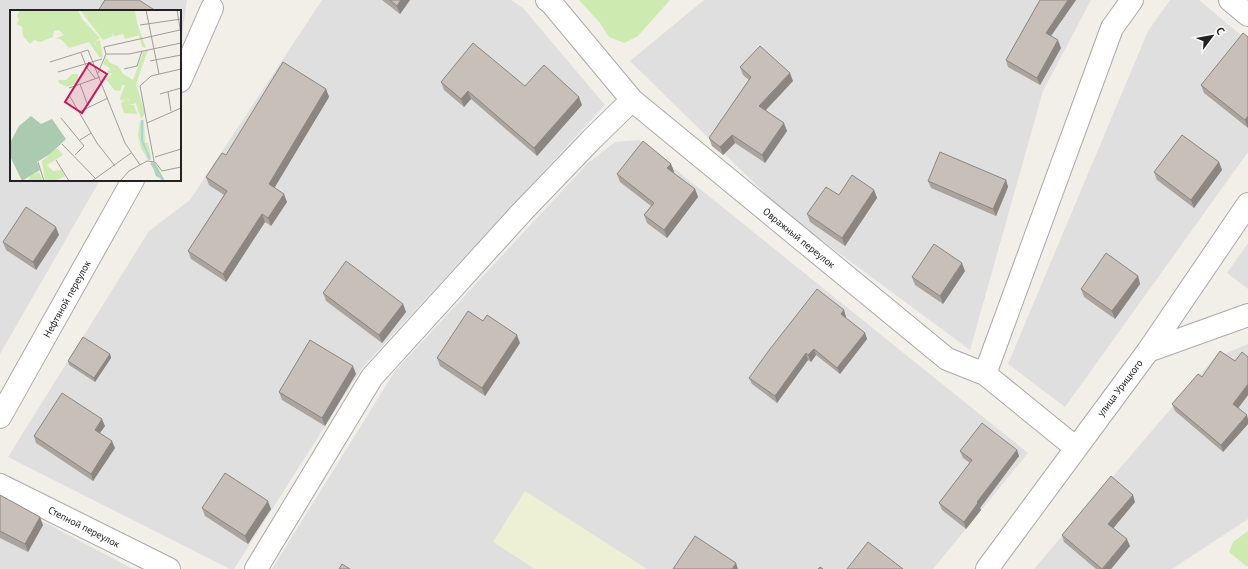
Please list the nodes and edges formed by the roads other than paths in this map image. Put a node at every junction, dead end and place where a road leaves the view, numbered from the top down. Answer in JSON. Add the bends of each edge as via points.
{"nodes":[{"id":1,"x":546,"y":0,"type":"edge"},
{"id":2,"x":1132,"y":0,"type":"edge"},
{"id":3,"x":1230,"y":0,"type":"edge"},
{"id":4,"x":212,"y":8,"type":"dead end"},
{"id":5,"x":1248,"y":15,"type":"edge"},
{"id":6,"x":181,"y":79,"type":"edge"},
{"id":7,"x":632,"y":100,"type":"junction"},
{"id":8,"x":132,"y":181,"type":"edge"},
{"id":9,"x":1248,"y":204,"type":"edge"},
{"id":10,"x":1248,"y":315,"type":"edge"},
{"id":11,"x":1148,"y":350,"type":"junction"},
{"id":12,"x":985,"y":374,"type":"junction"},
{"id":13,"x":0,"y":417,"type":"edge"},
{"id":14,"x":1076,"y":448,"type":"junction"},
{"id":15,"x":0,"y":485,"type":"edge"},
{"id":16,"x":169,"y":569,"type":"edge"},
{"id":17,"x":256,"y":569,"type":"edge"},
{"id":18,"x":987,"y":569,"type":"edge"}],
"edges":[{"from":1,"to":7,"type":"street","name":"Овражный переулок"},
{"from":2,"to":12,"type":"street","via":[[1112,28]]},
{"from":3,"to":5,"type":"street"},
{"from":4,"to":6,"type":"street"},
{"from":7,"to":12,"type":"street","name":"Овражный переулок","via":[[947,359]]},
{"from":7,"to":17,"type":"street","via":[[521,213],[372,377]]},
{"from":8,"to":13,"type":"street","name":"Нефтяной переулок"},
{"from":9,"to":11,"type":"street","name":"улица Урицкого"},
{"from":10,"to":11,"type":"street"},
{"from":11,"to":14,"type":"street","name":"улица Урицкого"},
{"from":12,"to":14,"type":"street","name":"Овражный переулок"},
{"from":14,"to":18,"type":"street","name":"улица Урицкого"},
{"from":15,"to":16,"type":"street","name":"Степной переулок"}]}
